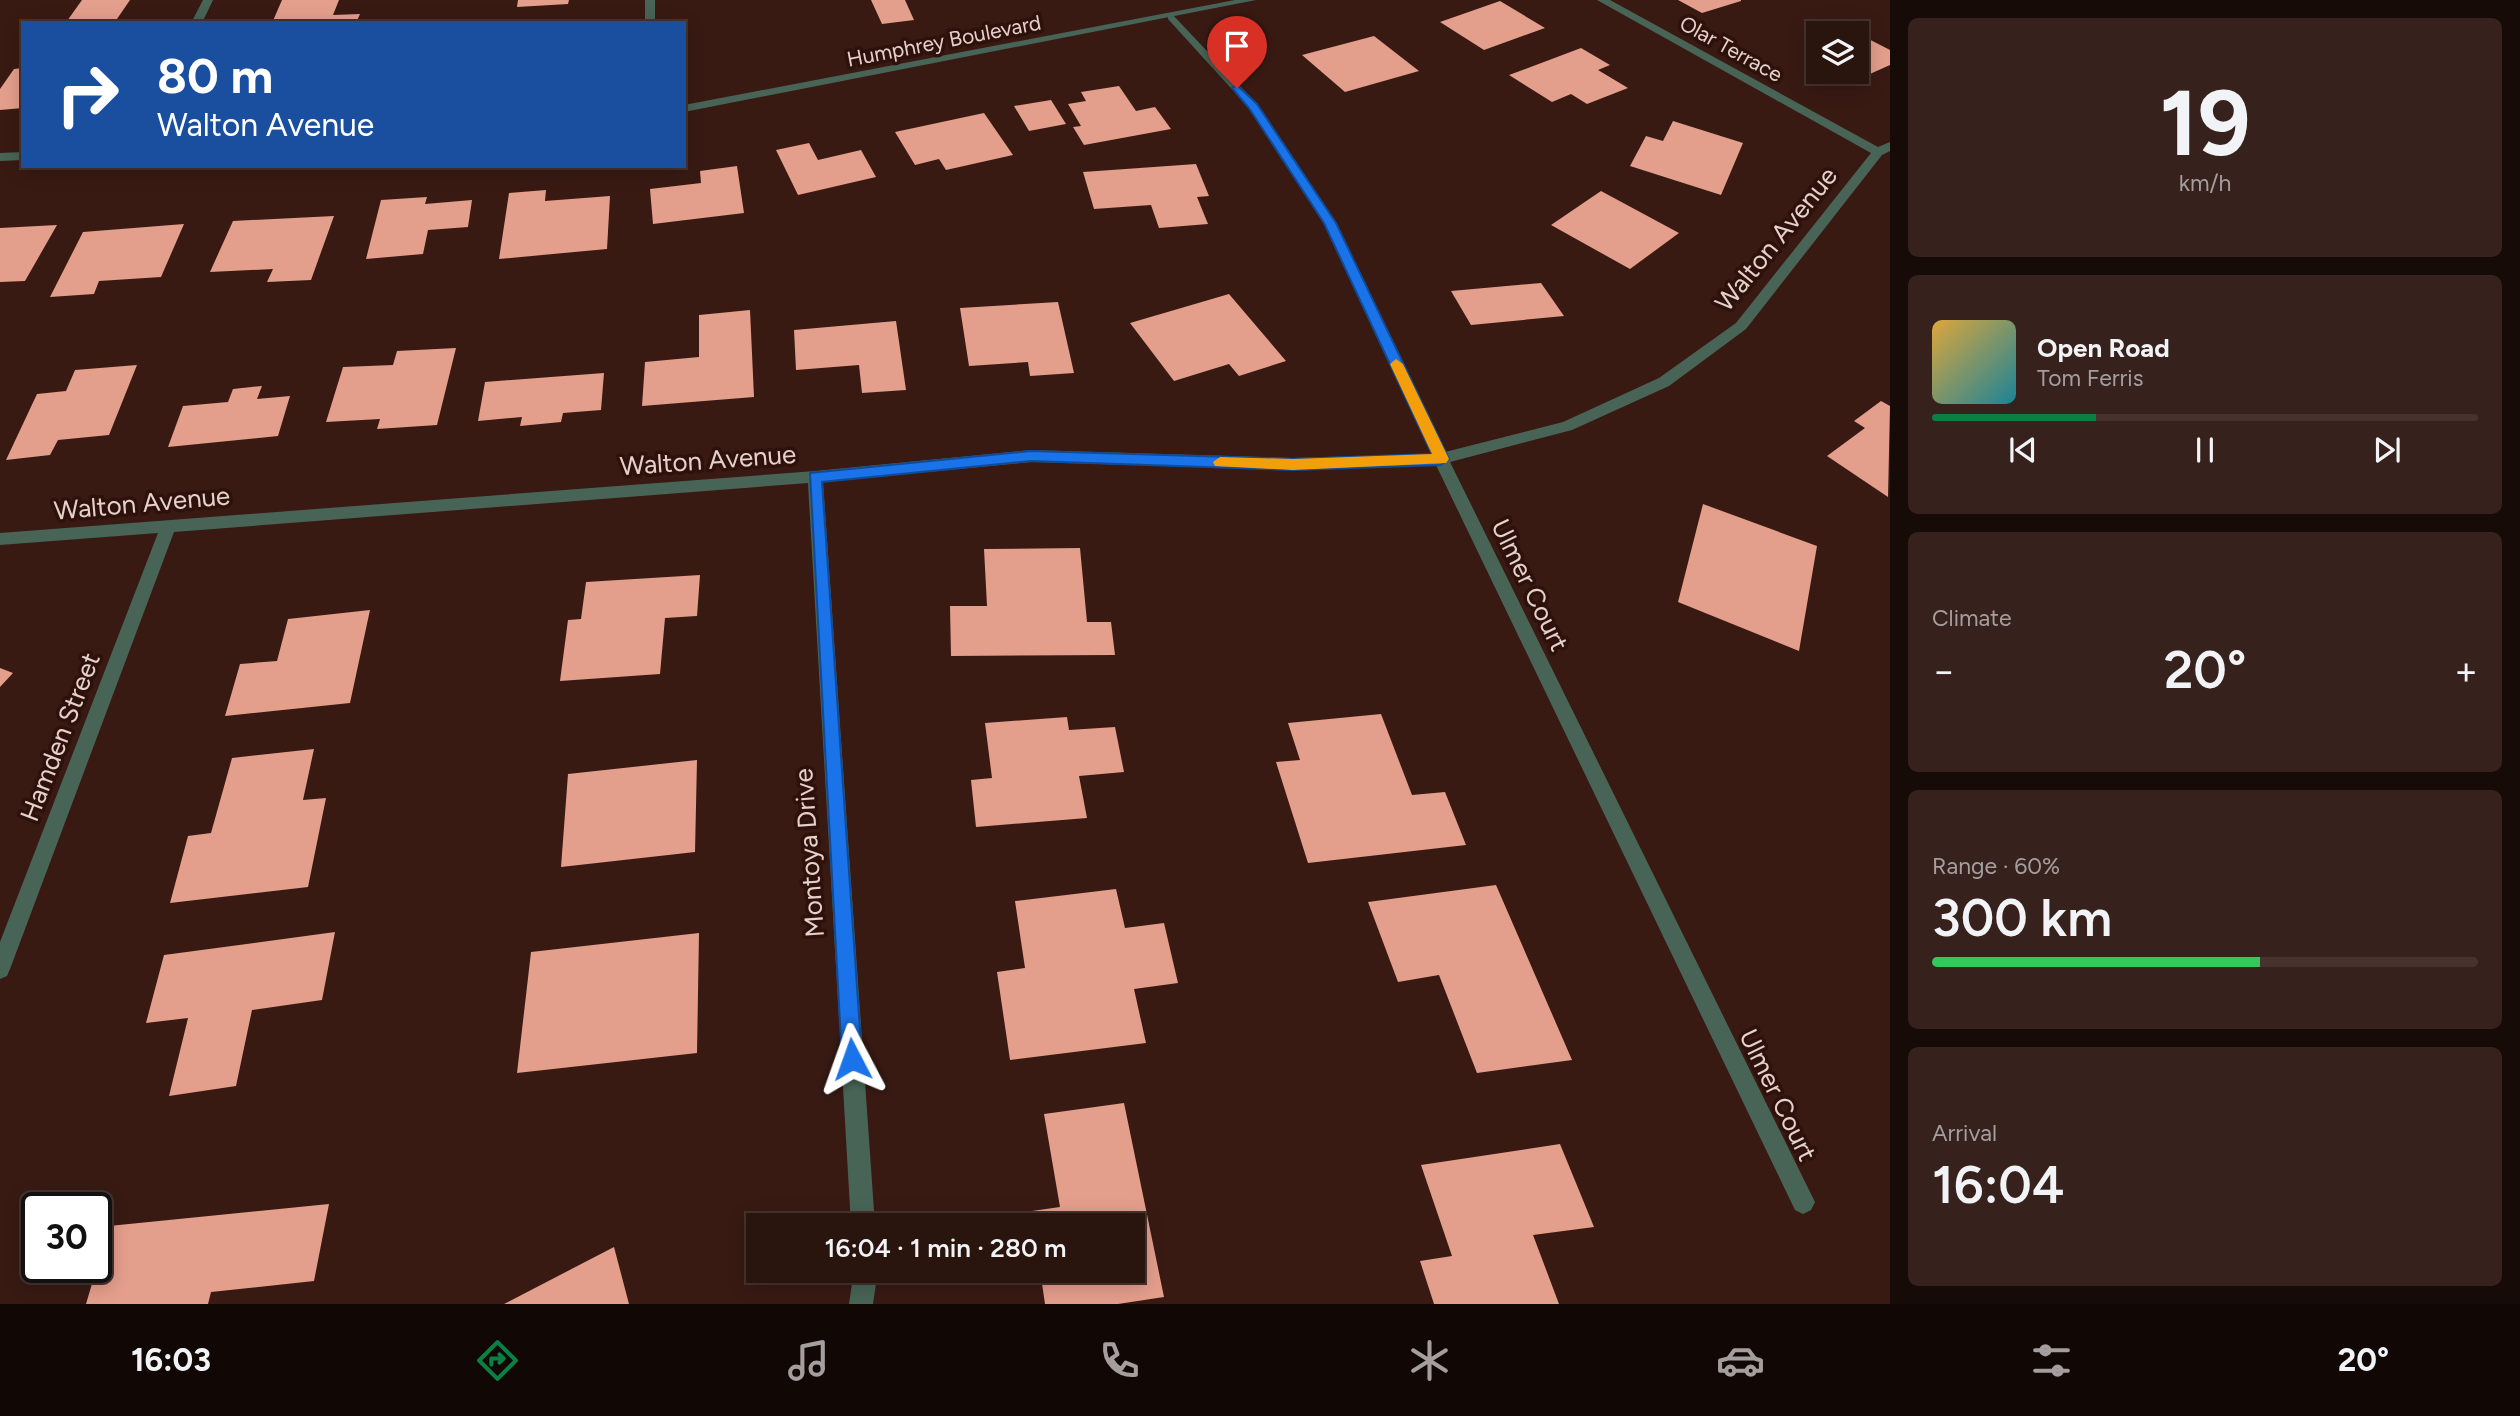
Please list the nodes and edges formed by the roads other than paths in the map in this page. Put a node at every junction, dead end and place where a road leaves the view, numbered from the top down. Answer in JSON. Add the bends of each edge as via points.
{"nodes":[{"id":1,"x":208,"y":0,"type":"edge"},
{"id":2,"x":650,"y":0,"type":"edge"},
{"id":3,"x":1251,"y":0,"type":"edge"},
{"id":4,"x":1602,"y":0,"type":"edge"},
{"id":5,"x":1172,"y":17,"type":"junction"},
{"id":6,"x":197,"y":21,"type":"edge"},
{"id":7,"x":650,"y":21,"type":"edge"},
{"id":8,"x":686,"y":109,"type":"edge"},
{"id":9,"x":1884,"y":149,"type":"edge"},
{"id":10,"x":21,"y":156,"type":"edge"},
{"id":11,"x":0,"y":157,"type":"edge"},
{"id":12,"x":1441,"y":459,"type":"junction"},
{"id":13,"x":815,"y":477,"type":"junction"},
{"id":14,"x":169,"y":525,"type":"junction"},
{"id":15,"x":0,"y":539,"type":"edge"},
{"id":16,"x":0,"y":969,"type":"edge"},
{"id":17,"x":1803,"y":1202,"type":"dead end"},
{"id":18,"x":862,"y":1213,"type":"edge"},
{"id":19,"x":864,"y":1283,"type":"edge"},
{"id":20,"x":861,"y":1304,"type":"edge"}],
"edges":[{"from":1,"to":6,"type":"street"},
{"from":2,"to":7,"type":"street"},
{"from":3,"to":5,"type":"street","name":"Humphrey Boulevard"},
{"from":4,"to":9,"type":"street","name":"Olar Terrace"},
{"from":5,"to":8,"type":"street","name":"Humphrey Boulevard"},
{"from":5,"to":12,"type":"street","name":"Ulmer Court","via":[[1253,106],[1330,223]]},
{"from":9,"to":12,"type":"street","name":"Walton Avenue","via":[[1741,326],[1664,382],[1567,426]]},
{"from":10,"to":11,"type":"street"},
{"from":12,"to":13,"type":"street","name":"Walton Avenue","via":[[1293,464],[1031,456]]},
{"from":12,"to":17,"type":"street","name":"Ulmer Court"},
{"from":13,"to":14,"type":"street","name":"Walton Avenue"},
{"from":13,"to":18,"type":"street","name":"Montoya Drive"},
{"from":14,"to":15,"type":"street","name":"Walton Avenue"},
{"from":14,"to":16,"type":"street","name":"Hamden Street"},
{"from":19,"to":20,"type":"street"}]}
